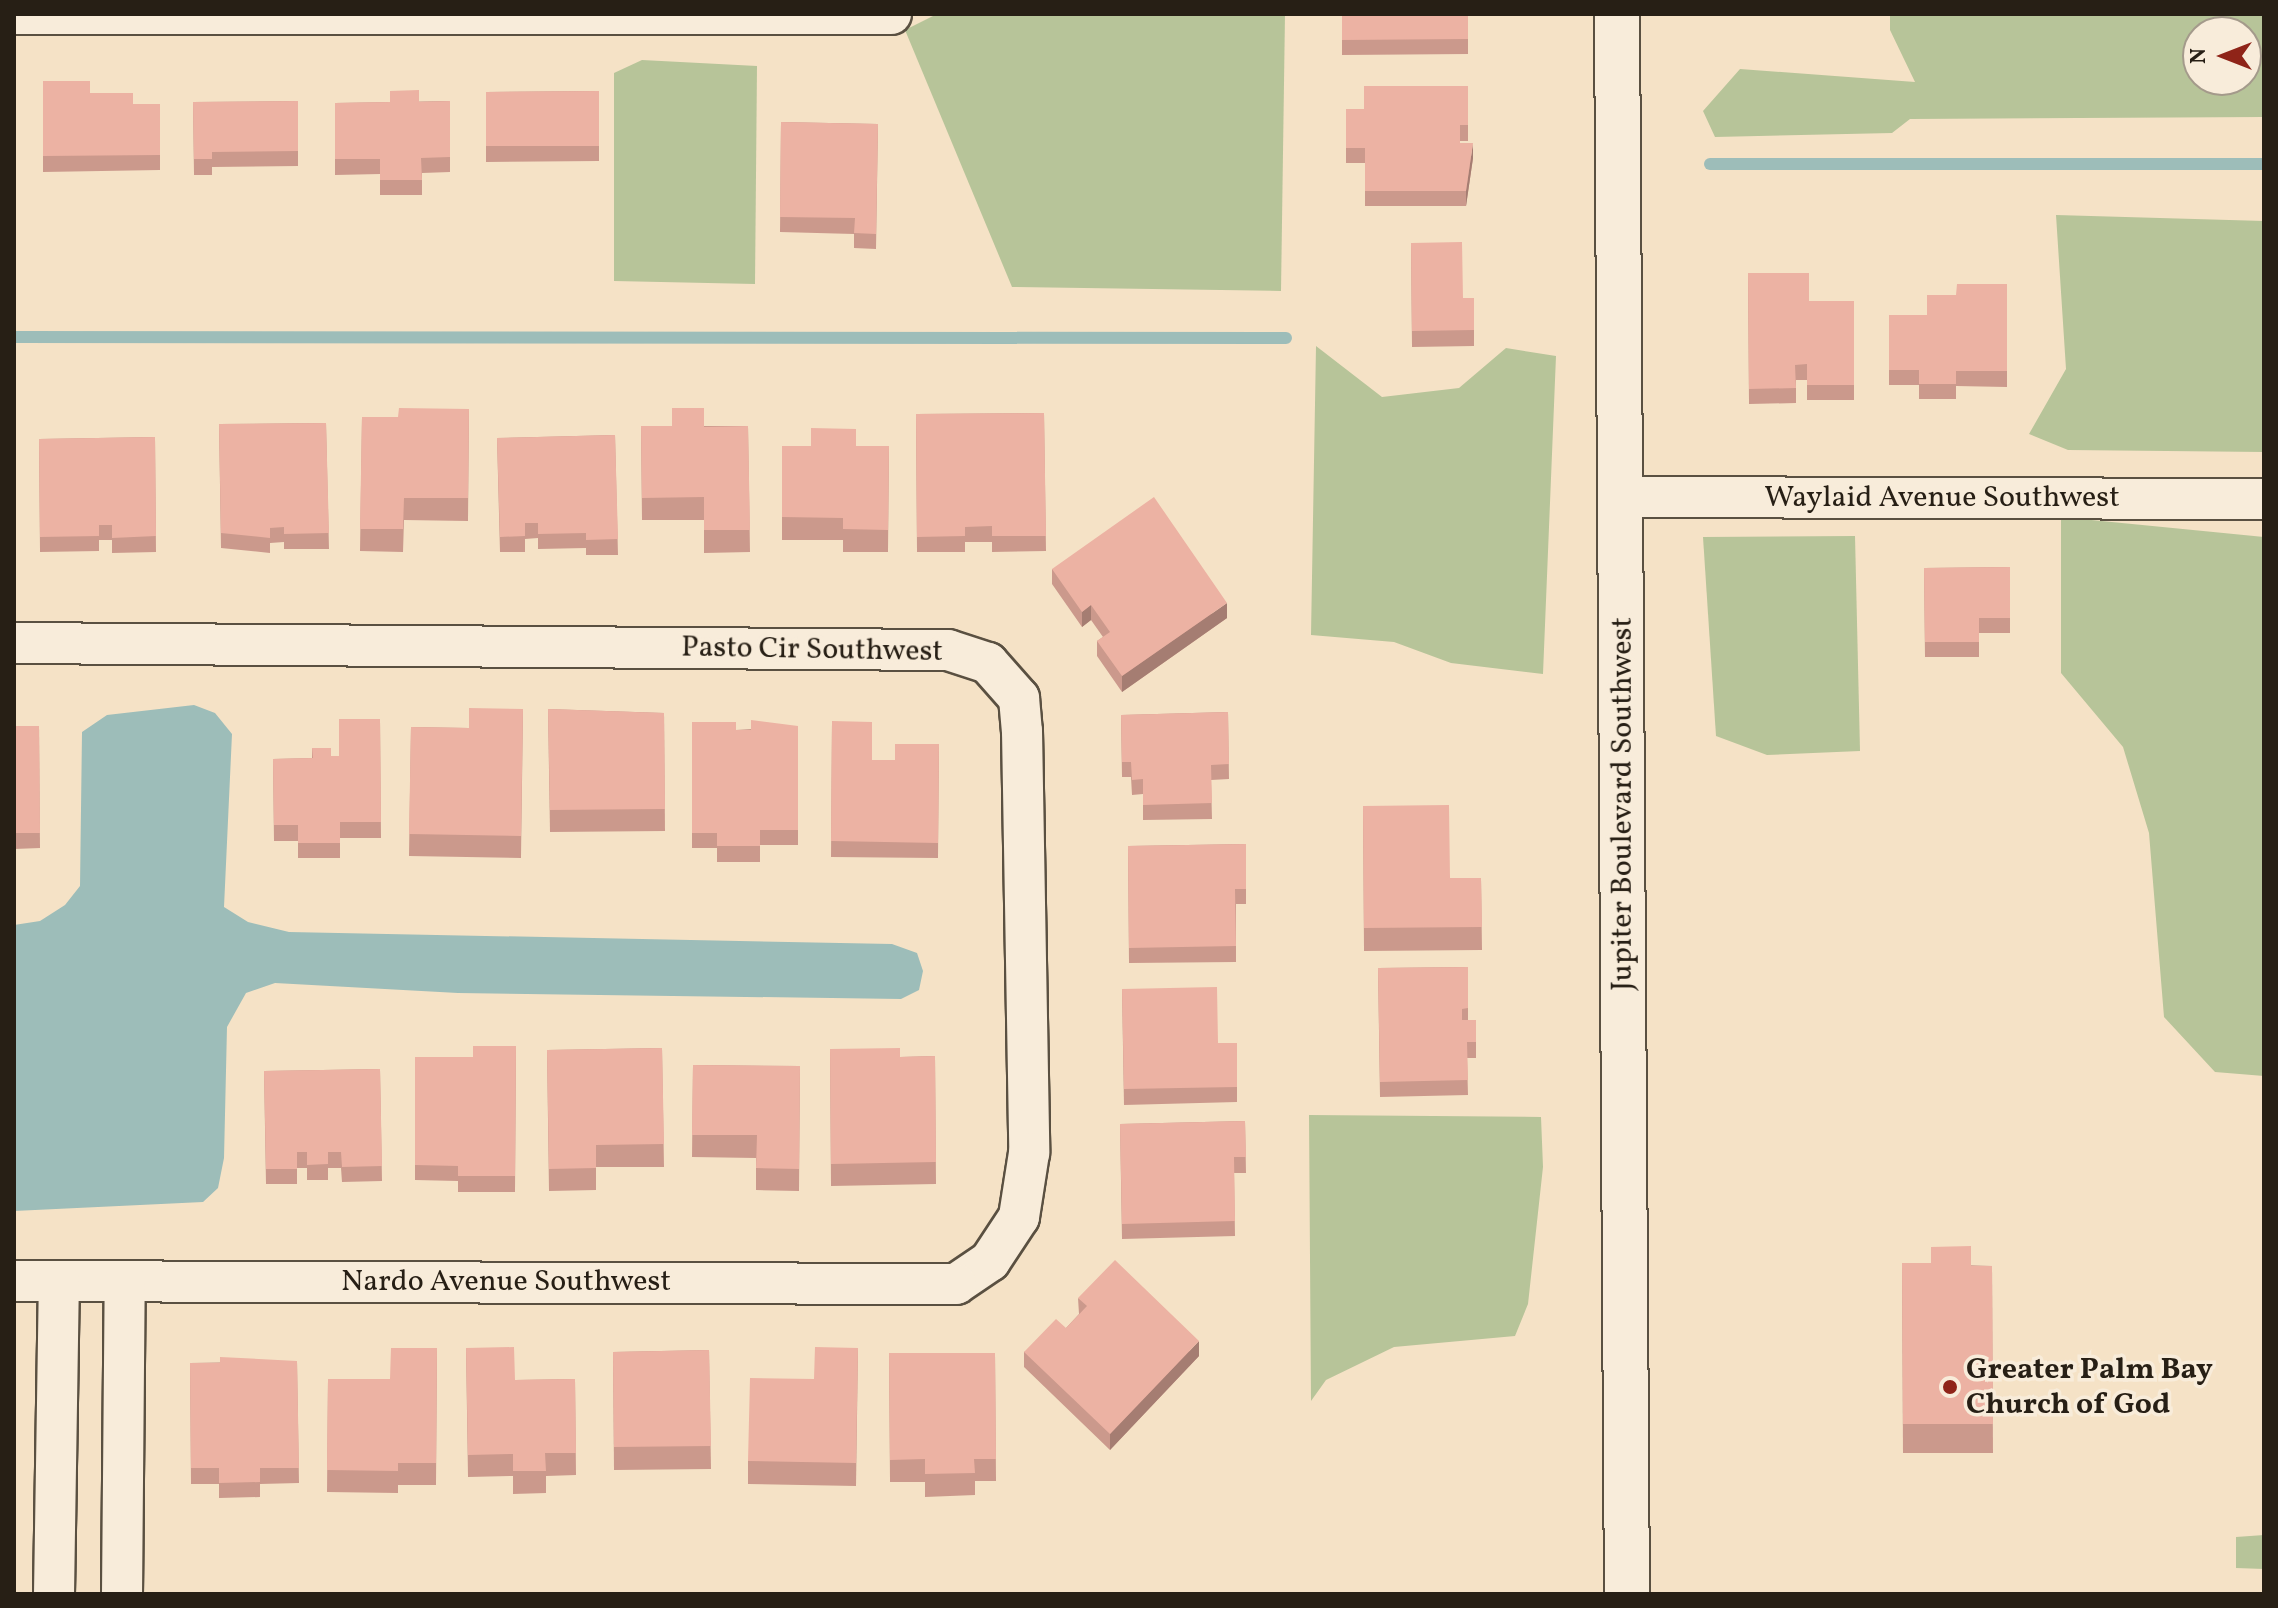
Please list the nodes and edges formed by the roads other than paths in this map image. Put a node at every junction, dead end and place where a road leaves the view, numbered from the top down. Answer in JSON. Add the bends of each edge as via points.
{"nodes":[{"id":1,"x":14,"y":14,"type":"edge"},
{"id":2,"x":890,"y":14,"type":"edge"},
{"id":3,"x":1617,"y":14,"type":"edge"},
{"id":4,"x":1621,"y":497,"type":"junction"},
{"id":5,"x":2264,"y":499,"type":"edge"},
{"id":6,"x":14,"y":643,"type":"edge"},
{"id":7,"x":990,"y":1261,"type":"joint"},
{"id":8,"x":14,"y":1281,"type":"edge"},
{"id":9,"x":59,"y":1281,"type":"junction"},
{"id":10,"x":125,"y":1281,"type":"junction"},
{"id":11,"x":54,"y":1594,"type":"edge"},
{"id":12,"x":122,"y":1594,"type":"edge"},
{"id":13,"x":1627,"y":1594,"type":"edge"}],
"edges":[{"from":1,"to":2,"type":"street"},
{"from":3,"to":4,"type":"street","name":"Jupiter Boulevard Southwest"},
{"from":4,"to":5,"type":"street","name":"Waylaid Avenue Southwest"},
{"from":4,"to":13,"type":"street","name":"Jupiter Boulevard Southwest"},
{"from":6,"to":7,"type":"street","name":"Pasto Cir Southwest","via":[[948,650],[988,663],[1019,698],[1022,731],[1029,1153],[1019,1217]]},
{"from":7,"to":10,"type":"street","name":"Nardo Avenue Southwest","via":[[956,1284]]},
{"from":8,"to":9,"type":"street","name":"Nardo Avenue Southwest"},
{"from":9,"to":10,"type":"street","name":"Nardo Avenue Southwest"},
{"from":9,"to":11,"type":"street"},
{"from":10,"to":12,"type":"street"}]}
